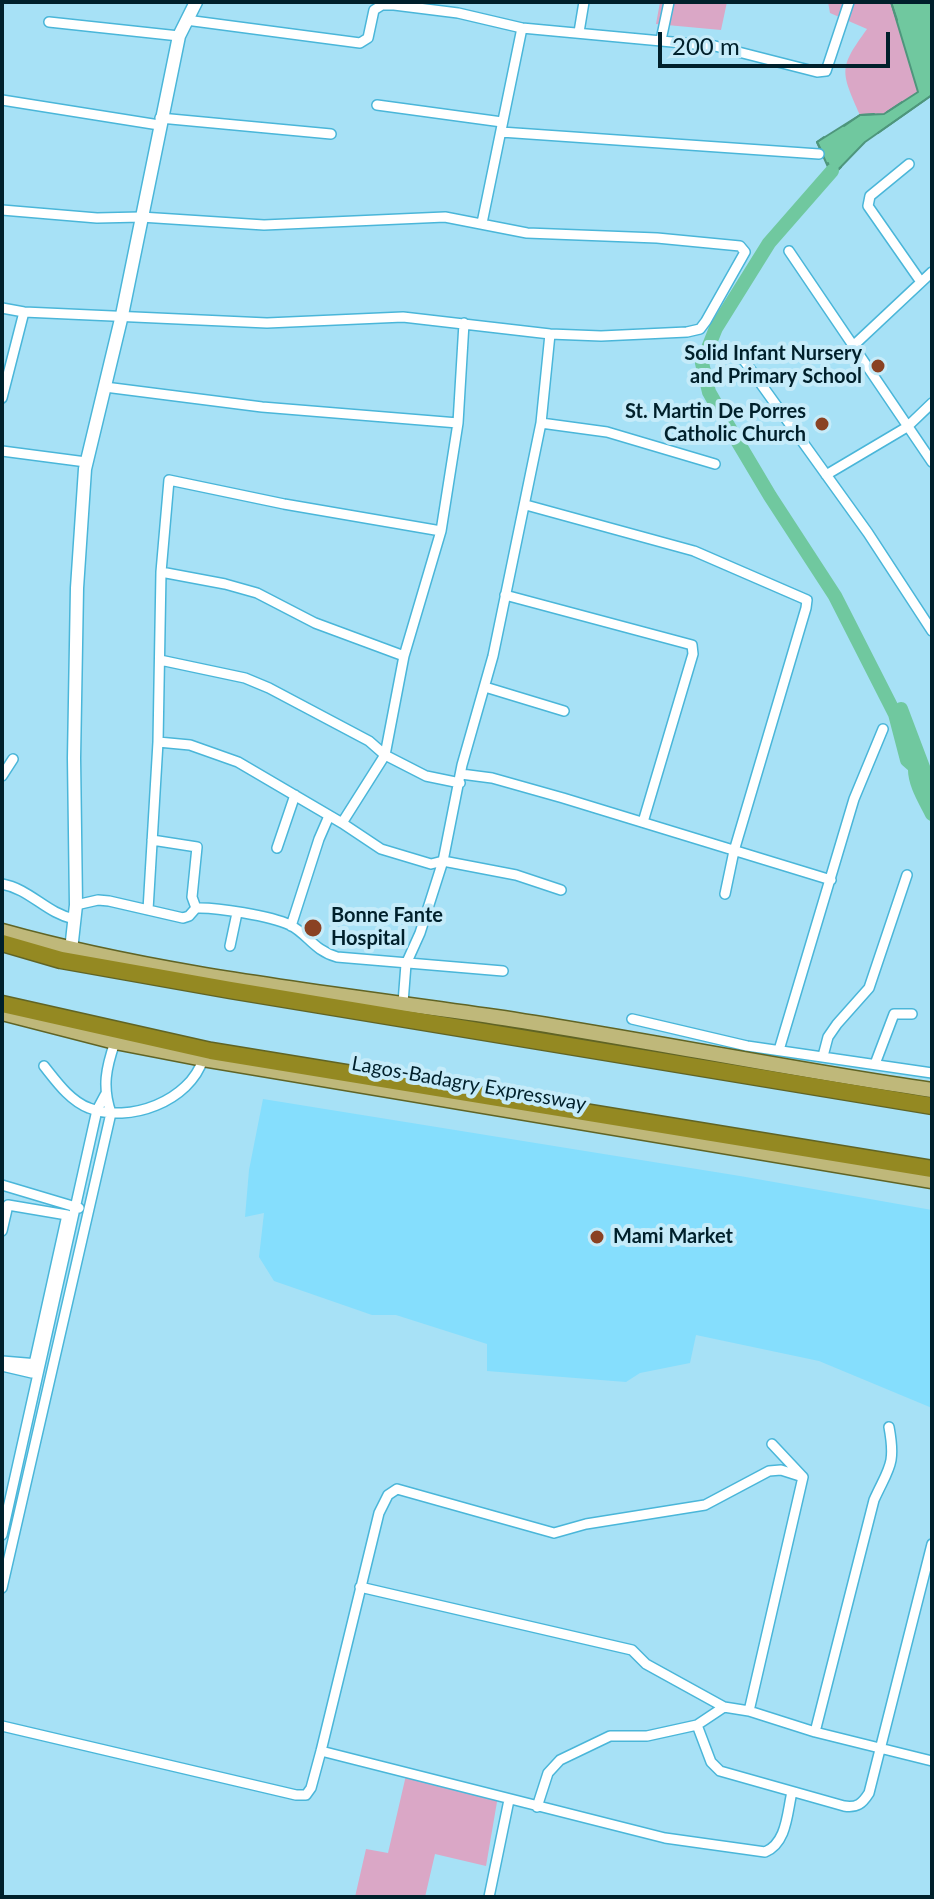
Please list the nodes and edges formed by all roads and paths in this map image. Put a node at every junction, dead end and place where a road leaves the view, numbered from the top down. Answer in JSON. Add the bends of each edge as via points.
{"nodes":[{"id":1,"x":196,"y":2,"type":"edge"},
{"id":2,"x":584,"y":2,"type":"edge"},
{"id":3,"x":669,"y":2,"type":"edge"},
{"id":4,"x":849,"y":2,"type":"edge"},
{"id":5,"x":186,"y":20,"type":"junction"},
{"id":6,"x":49,"y":22,"type":"dead end"},
{"id":7,"x":522,"y":28,"type":"junction"},
{"id":8,"x":579,"y":32,"type":"junction"},
{"id":9,"x":179,"y":36,"type":"junction"},
{"id":10,"x":661,"y":40,"type":"junction"},
{"id":11,"x":2,"y":100,"type":"edge"},
{"id":12,"x":377,"y":105,"type":"dead end"},
{"id":13,"x":159,"y":122,"type":"junction"},
{"id":14,"x":502,"y":127,"type":"junction"},
{"id":15,"x":331,"y":134,"type":"dead end"},
{"id":16,"x":819,"y":154,"type":"dead end"},
{"id":17,"x":909,"y":164,"type":"dead end"},
{"id":18,"x":2,"y":210,"type":"edge"},
{"id":19,"x":141,"y":217,"type":"junction"},
{"id":20,"x":482,"y":223,"type":"junction"},
{"id":21,"x":789,"y":251,"type":"dead end"},
{"id":22,"x":932,"y":272,"type":"edge"},
{"id":23,"x":921,"y":282,"type":"junction"},
{"id":24,"x":2,"y":308,"type":"edge"},
{"id":25,"x":24,"y":312,"type":"junction"},
{"id":26,"x":122,"y":315,"type":"junction"},
{"id":27,"x":464,"y":323,"type":"junction"},
{"id":28,"x":550,"y":334,"type":"junction"},
{"id":29,"x":852,"y":347,"type":"junction"},
{"id":30,"x":738,"y":352,"type":"dead end"},
{"id":31,"x":105,"y":387,"type":"junction"},
{"id":32,"x":2,"y":398,"type":"edge"},
{"id":33,"x":932,"y":403,"type":"edge"},
{"id":34,"x":458,"y":423,"type":"junction"},
{"id":35,"x":541,"y":423,"type":"junction"},
{"id":36,"x":907,"y":427,"type":"junction"},
{"id":37,"x":2,"y":451,"type":"edge"},
{"id":38,"x":86,"y":462,"type":"junction"},
{"id":39,"x":932,"y":462,"type":"edge"},
{"id":40,"x":715,"y":464,"type":"dead end"},
{"id":41,"x":826,"y":475,"type":"junction"},
{"id":42,"x":526,"y":505,"type":"junction"},
{"id":43,"x":441,"y":531,"type":"junction"},
{"id":44,"x":161,"y":572,"type":"junction"},
{"id":45,"x":505,"y":595,"type":"junction"},
{"id":46,"x":932,"y":631,"type":"edge"},
{"id":47,"x":404,"y":656,"type":"junction"},
{"id":48,"x":160,"y":660,"type":"junction"},
{"id":49,"x":485,"y":687,"type":"junction"},
{"id":50,"x":564,"y":711,"type":"dead end"},
{"id":51,"x":883,"y":729,"type":"dead end"},
{"id":52,"x":158,"y":742,"type":"junction"},
{"id":53,"x":385,"y":755,"type":"junction"},
{"id":54,"x":13,"y":759,"type":"dead end"},
{"id":55,"x":2,"y":776,"type":"edge"},
{"id":56,"x":460,"y":779,"type":"junction"},
{"id":57,"x":295,"y":795,"type":"junction"},
{"id":58,"x":329,"y":816,"type":"junction"},
{"id":59,"x":643,"y":822,"type":"junction"},
{"id":60,"x":342,"y":823,"type":"junction"},
{"id":61,"x":152,"y":840,"type":"junction"},
{"id":62,"x":277,"y":848,"type":"dead end"},
{"id":63,"x":734,"y":851,"type":"junction"},
{"id":64,"x":443,"y":861,"type":"junction"},
{"id":65,"x":907,"y":875,"type":"dead end"},
{"id":66,"x":831,"y":880,"type":"junction"},
{"id":67,"x":2,"y":884,"type":"edge"},
{"id":68,"x":561,"y":890,"type":"dead end"},
{"id":69,"x":725,"y":894,"type":"dead end"},
{"id":70,"x":76,"y":905,"type":"junction"},
{"id":71,"x":196,"y":908,"type":"junction"},
{"id":72,"x":148,"y":910,"type":"junction"},
{"id":73,"x":237,"y":913,"type":"junction"},
{"id":74,"x":74,"y":919,"type":"junction"},
{"id":75,"x":291,"y":926,"type":"junction"},
{"id":76,"x":2,"y":931,"type":"edge"},
{"id":77,"x":2,"y":943,"type":"edge"},
{"id":78,"x":230,"y":946,"type":"dead end"},
{"id":79,"x":71,"y":950,"type":"junction"},
{"id":80,"x":406,"y":964,"type":"junction"},
{"id":81,"x":123,"y":971,"type":"junction"},
{"id":82,"x":503,"y":971,"type":"dead end"},
{"id":83,"x":234,"y":980,"type":"junction"},
{"id":84,"x":403,"y":1003,"type":"junction"},
{"id":85,"x":2,"y":1004,"type":"edge"},
{"id":86,"x":2,"y":1013,"type":"edge"},
{"id":87,"x":912,"y":1014,"type":"dead end"},
{"id":88,"x":632,"y":1019,"type":"dead end"},
{"id":89,"x":115,"y":1042,"type":"junction"},
{"id":90,"x":779,"y":1050,"type":"junction"},
{"id":91,"x":207,"y":1055,"type":"junction"},
{"id":92,"x":823,"y":1056,"type":"junction"},
{"id":93,"x":875,"y":1064,"type":"junction"},
{"id":94,"x":44,"y":1066,"type":"dead end"},
{"id":95,"x":932,"y":1073,"type":"edge"},
{"id":96,"x":932,"y":1090,"type":"edge"},
{"id":97,"x":105,"y":1095,"type":"junction"},
{"id":98,"x":932,"y":1106,"type":"edge"},
{"id":99,"x":97,"y":1110,"type":"junction"},
{"id":100,"x":111,"y":1113,"type":"junction"},
{"id":101,"x":932,"y":1169,"type":"edge"},
{"id":102,"x":932,"y":1181,"type":"edge"},
{"id":103,"x":2,"y":1185,"type":"edge"},
{"id":104,"x":82,"y":1209,"type":"junction"},
{"id":105,"x":2,"y":1231,"type":"edge"},
{"id":106,"x":2,"y":1364,"type":"edge"},
{"id":107,"x":42,"y":1365,"type":"junction"},
{"id":108,"x":889,"y":1427,"type":"dead end"},
{"id":109,"x":772,"y":1444,"type":"dead end"},
{"id":110,"x":803,"y":1477,"type":"junction"},
{"id":111,"x":2,"y":1535,"type":"edge"},
{"id":112,"x":932,"y":1544,"type":"edge"},
{"id":113,"x":360,"y":1587,"type":"junction"},
{"id":114,"x":2,"y":1588,"type":"edge"},
{"id":115,"x":724,"y":1707,"type":"junction"},
{"id":116,"x":749,"y":1711,"type":"junction"},
{"id":117,"x":697,"y":1725,"type":"junction"},
{"id":118,"x":2,"y":1726,"type":"edge"},
{"id":119,"x":815,"y":1732,"type":"junction"},
{"id":120,"x":878,"y":1747,"type":"junction"},
{"id":121,"x":321,"y":1751,"type":"junction"},
{"id":122,"x":932,"y":1761,"type":"edge"},
{"id":123,"x":792,"y":1792,"type":"junction"},
{"id":124,"x":509,"y":1800,"type":"junction"},
{"id":125,"x":537,"y":1807,"type":"junction"},
{"id":126,"x":489,"y":1897,"type":"edge"}],
"edges":[{"from":1,"to":5,"type":"street"},
{"from":2,"to":8,"type":"street"},
{"from":3,"to":10,"type":"street"},
{"from":4,"to":10,"type":"street","via":[[826,71],[715,46]]},
{"from":5,"to":7,"type":"street","via":[[360,43],[368,38],[374,10],[382,5],[458,13]]},
{"from":5,"to":9,"type":"street"},
{"from":6,"to":9,"type":"street"},
{"from":7,"to":8,"type":"street"},
{"from":7,"to":14,"type":"street"},
{"from":8,"to":10,"type":"street"},
{"from":9,"to":13,"type":"street"},
{"from":11,"to":13,"type":"street"},
{"from":12,"to":14,"type":"street"},
{"from":13,"to":15,"type":"street"},
{"from":13,"to":19,"type":"street"},
{"from":14,"to":16,"type":"street"},
{"from":14,"to":20,"type":"street"},
{"from":17,"to":23,"type":"street","via":[[870,196],[868,206]]},
{"from":18,"to":19,"type":"street"},
{"from":19,"to":20,"type":"street","via":[[264,225],[445,217]]},
{"from":19,"to":26,"type":"street"},
{"from":20,"to":28,"type":"street","via":[[527,233],[740,246],[745,252],[700,329]]},
{"from":21,"to":29,"type":"street"},
{"from":22,"to":23,"type":"street"},
{"from":23,"to":29,"type":"street"},
{"from":24,"to":25,"type":"street"},
{"from":25,"to":26,"type":"street"},
{"from":25,"to":32,"type":"street"},
{"from":26,"to":27,"type":"street","via":[[267,323],[403,317]]},
{"from":26,"to":31,"type":"street"},
{"from":27,"to":28,"type":"street"},
{"from":27,"to":34,"type":"street"},
{"from":28,"to":35,"type":"street"},
{"from":29,"to":36,"type":"street"},
{"from":30,"to":41,"type":"street"},
{"from":31,"to":34,"type":"street"},
{"from":31,"to":38,"type":"street"},
{"from":33,"to":36,"type":"street"},
{"from":34,"to":43,"type":"street"},
{"from":35,"to":40,"type":"street","via":[[607,432]]},
{"from":35,"to":42,"type":"street"},
{"from":36,"to":39,"type":"street"},
{"from":36,"to":41,"type":"street"},
{"from":37,"to":38,"type":"street"},
{"from":38,"to":70,"type":"street","via":[[75,648]]},
{"from":41,"to":46,"type":"street"},
{"from":42,"to":45,"type":"street"},
{"from":42,"to":63,"type":"street","via":[[694,551],[807,600]]},
{"from":43,"to":44,"type":"street","via":[[171,480]]},
{"from":43,"to":47,"type":"street"},
{"from":44,"to":47,"type":"street","via":[[257,593],[315,623]]},
{"from":44,"to":48,"type":"street"},
{"from":45,"to":49,"type":"street"},
{"from":45,"to":59,"type":"street","via":[[692,645]]},
{"from":47,"to":53,"type":"street"},
{"from":48,"to":52,"type":"street"},
{"from":48,"to":53,"type":"street","via":[[269,688],[369,741]]},
{"from":49,"to":50,"type":"street"},
{"from":49,"to":56,"type":"street"},
{"from":51,"to":66,"type":"street","via":[[854,799]]},
{"from":52,"to":57,"type":"street","via":[[216,753]]},
{"from":52,"to":61,"type":"street"},
{"from":53,"to":56,"type":"street","via":[[426,776]]},
{"from":53,"to":60,"type":"street"},
{"from":54,"to":55,"type":"street"},
{"from":56,"to":59,"type":"street","via":[[492,778]]},
{"from":56,"to":64,"type":"street"},
{"from":57,"to":58,"type":"street"},
{"from":57,"to":62,"type":"street"},
{"from":58,"to":60,"type":"street"},
{"from":58,"to":75,"type":"street"},
{"from":59,"to":63,"type":"street"},
{"from":60,"to":64,"type":"street","via":[[381,849],[431,864]]},
{"from":61,"to":71,"type":"street","via":[[197,847],[192,897]]},
{"from":61,"to":72,"type":"street"},
{"from":63,"to":66,"type":"street"},
{"from":63,"to":69,"type":"street"},
{"from":64,"to":68,"type":"street"},
{"from":64,"to":80,"type":"street"},
{"from":65,"to":92,"type":"street","via":[[869,988],[828,1037]]},
{"from":66,"to":90,"type":"street"},
{"from":67,"to":74,"type":"street","via":[[24,890],[57,915]]},
{"from":70,"to":72,"type":"street","via":[[98,900]]},
{"from":70,"to":74,"type":"street"},
{"from":71,"to":72,"type":"street","via":[[183,918]]},
{"from":71,"to":73,"type":"street"},
{"from":73,"to":75,"type":"street"},
{"from":73,"to":78,"type":"street"},
{"from":74,"to":79,"type":"street"},
{"from":75,"to":80,"type":"street","via":[[327,954]]},
{"from":76,"to":79,"type":"main road"},
{"from":77,"to":81,"type":"highway"},
{"from":79,"to":83,"type":"main road"},
{"from":80,"to":82,"type":"street"},
{"from":80,"to":84,"type":"street"},
{"from":81,"to":83,"type":"highway"},
{"from":81,"to":98,"type":"highway"},
{"from":83,"to":84,"type":"main road"},
{"from":84,"to":96,"type":"main road"},
{"from":85,"to":91,"type":"highway","name":"Lagos-Badagry Expressway"},
{"from":86,"to":89,"type":"main road","name":"Lagos-Badagry Expressway"},
{"from":87,"to":93,"type":"street","via":[[894,1014]]},
{"from":88,"to":90,"type":"street"},
{"from":89,"to":91,"type":"main road","name":"Lagos-Badagry Expressway"},
{"from":89,"to":97,"type":"street","via":[[105,1069]]},
{"from":90,"to":92,"type":"street"},
{"from":91,"to":100,"type":"street","via":[[176,1094],[145,1110]]},
{"from":91,"to":101,"type":"highway","name":"Lagos-Badagry Expressway"},
{"from":91,"to":102,"type":"main road","name":"Lagos-Badagry Expressway"},
{"from":92,"to":93,"type":"street"},
{"from":93,"to":95,"type":"street"},
{"from":94,"to":99,"type":"street","via":[[70,1095]]},
{"from":97,"to":99,"type":"street"},
{"from":97,"to":100,"type":"street"},
{"from":99,"to":100,"type":"street"},
{"from":99,"to":104,"type":"street"},
{"from":100,"to":104,"type":"street"},
{"from":103,"to":104,"type":"street"},
{"from":104,"to":107,"type":"street"},
{"from":104,"to":114,"type":"street"},
{"from":105,"to":106,"type":"street","via":[[8,1205],[67,1215],[32,1373]]},
{"from":106,"to":107,"type":"street"},
{"from":107,"to":111,"type":"street"},
{"from":108,"to":119,"type":"street","via":[[891,1467],[874,1500]]},
{"from":109,"to":110,"type":"street"},
{"from":110,"to":113,"type":"street","via":[[769,1471],[705,1505],[554,1533],[397,1489],[383,1503]]},
{"from":110,"to":116,"type":"street"},
{"from":112,"to":120,"type":"street"},
{"from":113,"to":115,"type":"street","via":[[632,1650],[646,1664]]},
{"from":113,"to":121,"type":"street"},
{"from":115,"to":116,"type":"street"},
{"from":115,"to":117,"type":"street"},
{"from":116,"to":119,"type":"street"},
{"from":117,"to":123,"type":"street","via":[[711,1762],[720,1771]]},
{"from":117,"to":125,"type":"street","via":[[598,1740],[552,1766]]},
{"from":118,"to":121,"type":"street","via":[[296,1795],[306,1795],[311,1788]]},
{"from":119,"to":120,"type":"street"},
{"from":120,"to":122,"type":"street"},
{"from":120,"to":123,"type":"street","via":[[869,1793],[855,1807]]},
{"from":121,"to":124,"type":"street"},
{"from":123,"to":125,"type":"street","via":[[781,1840],[765,1852],[665,1838]]},
{"from":124,"to":125,"type":"street"},
{"from":124,"to":126,"type":"street"}]}
